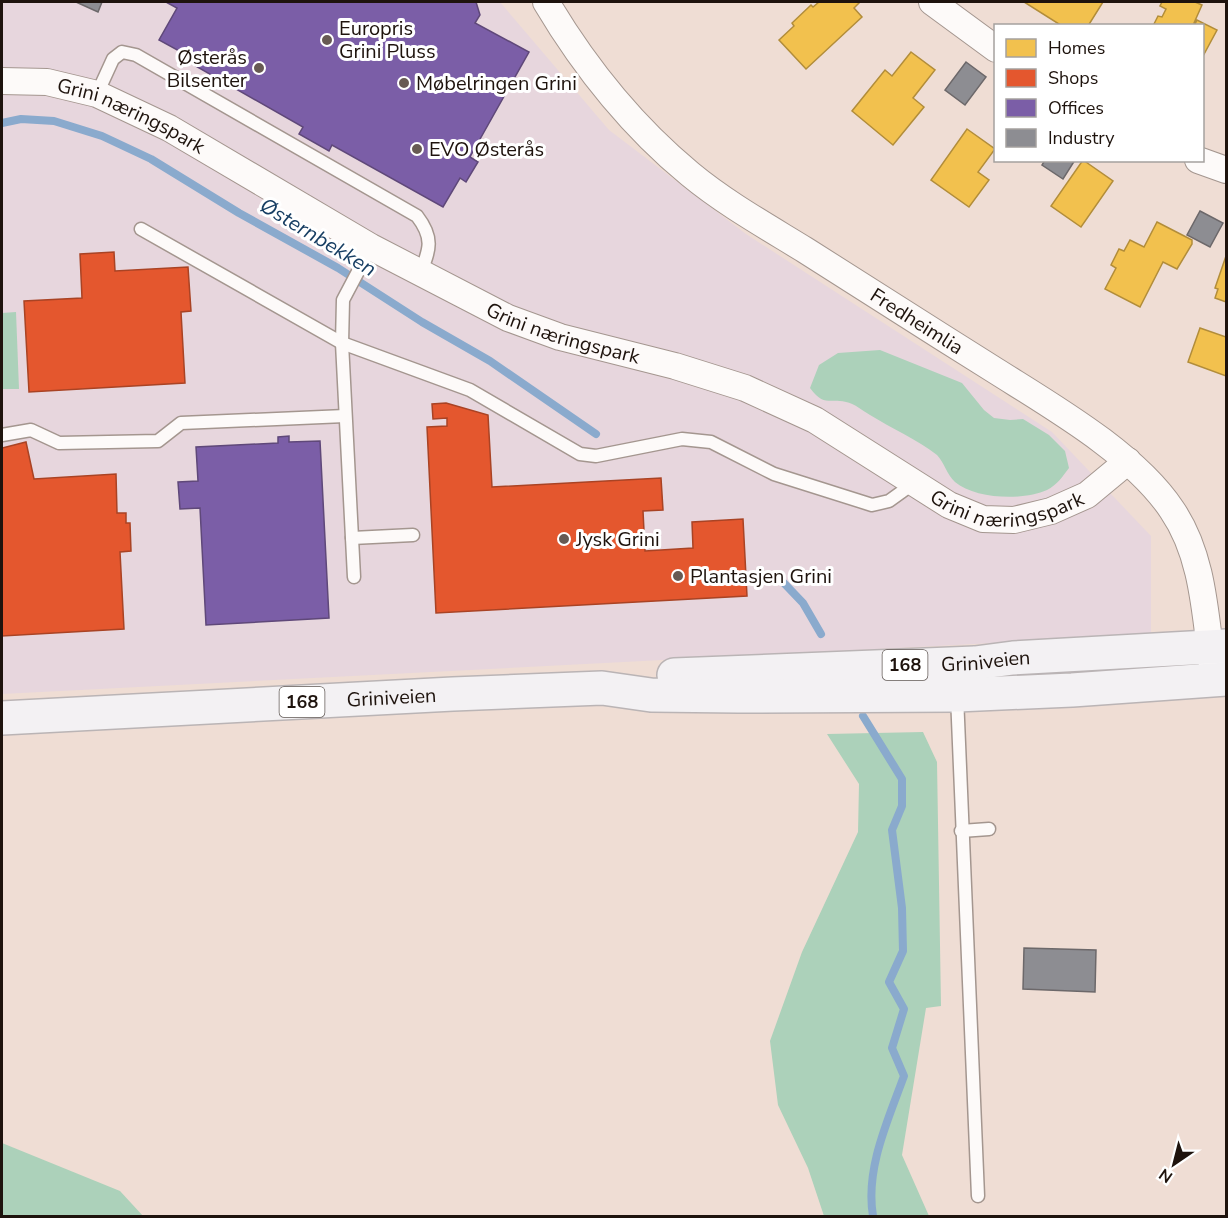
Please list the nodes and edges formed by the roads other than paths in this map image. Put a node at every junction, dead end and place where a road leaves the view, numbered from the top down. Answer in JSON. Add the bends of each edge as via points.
{"nodes":[{"id":1,"x":546,"y":2,"type":"edge"},
{"id":2,"x":932,"y":2,"type":"edge"},
{"id":3,"x":994,"y":48,"type":"edge"},
{"id":4,"x":2,"y":81,"type":"edge"},
{"id":5,"x":97,"y":94,"type":"junction"},
{"id":6,"x":1204,"y":162,"type":"edge"},
{"id":7,"x":1227,"y":170,"type":"edge"},
{"id":8,"x":141,"y":229,"type":"dead end"},
{"id":9,"x":371,"y":247,"type":"junction"},
{"id":10,"x":420,"y":274,"type":"junction"},
{"id":11,"x":342,"y":343,"type":"junction"},
{"id":12,"x":345,"y":416,"type":"junction"},
{"id":13,"x":2,"y":435,"type":"edge"},
{"id":14,"x":1128,"y":461,"type":"junction"},
{"id":15,"x":914,"y":483,"type":"junction"},
{"id":16,"x":413,"y":535,"type":"dead end"},
{"id":17,"x":352,"y":538,"type":"junction"},
{"id":18,"x":354,"y":578,"type":"dead end"},
{"id":19,"x":1218,"y":646,"type":"edge"},
{"id":20,"x":955,"y":679,"type":"junction"},
{"id":21,"x":1220,"y":680,"type":"edge"},
{"id":22,"x":2,"y":718,"type":"edge"},
{"id":23,"x":989,"y":829,"type":"dead end"},
{"id":24,"x":961,"y":831,"type":"junction"},
{"id":25,"x":978,"y":1196,"type":"dead end"}],
"edges":[{"from":1,"to":14,"type":"street","name":"Fredheimlia","via":[[571,44],[631,118],[690,174],[1055,409]]},
{"from":2,"to":3,"type":"street"},
{"from":4,"to":5,"type":"street","name":"Grini næringspark","via":[[47,82]]},
{"from":5,"to":9,"type":"street","name":"Grini næringspark","via":[[169,128]]},
{"from":5,"to":10,"type":"lane","via":[[113,59],[122,52],[136,55],[417,216],[427,230],[430,250]]},
{"from":6,"to":7,"type":"street"},
{"from":8,"to":11,"type":"lane"},
{"from":9,"to":10,"type":"street","name":"Grini næringspark"},
{"from":9,"to":11,"type":"lane","via":[[343,300]]},
{"from":10,"to":15,"type":"street","name":"Grini næringspark","via":[[508,318],[560,337],[745,388],[815,420]]},
{"from":11,"to":12,"type":"lane"},
{"from":11,"to":15,"type":"lane","via":[[471,390],[580,454],[596,456],[682,439],[711,442],[774,474],[872,505],[889,501]]},
{"from":12,"to":13,"type":"lane","via":[[181,423],[158,441],[58,443],[31,430]]},
{"from":12,"to":17,"type":"lane"},
{"from":14,"to":15,"type":"street","name":"Grini næringspark","via":[[1087,495],[1051,511],[1014,520],[983,519],[949,505]]},
{"from":14,"to":19,"type":"street","name":"Fredheimlia","via":[[1174,511],[1188,539]]},
{"from":16,"to":17,"type":"lane"},
{"from":17,"to":18,"type":"lane"},
{"from":19,"to":20,"type":"main road","name":"Griniveien","number":"168","via":[[1013,658],[975,663]]},
{"from":19,"to":21,"type":"street","name":"Fredheimlia"},
{"from":20,"to":21,"type":"main road","name":"Griniveien","number":"168"},
{"from":20,"to":22,"type":"main road","name":"Griniveien","number":"168","via":[[647,676],[602,688]]},
{"from":20,"to":24,"type":"lane"},
{"from":23,"to":24,"type":"lane"},
{"from":24,"to":25,"type":"lane"}]}
